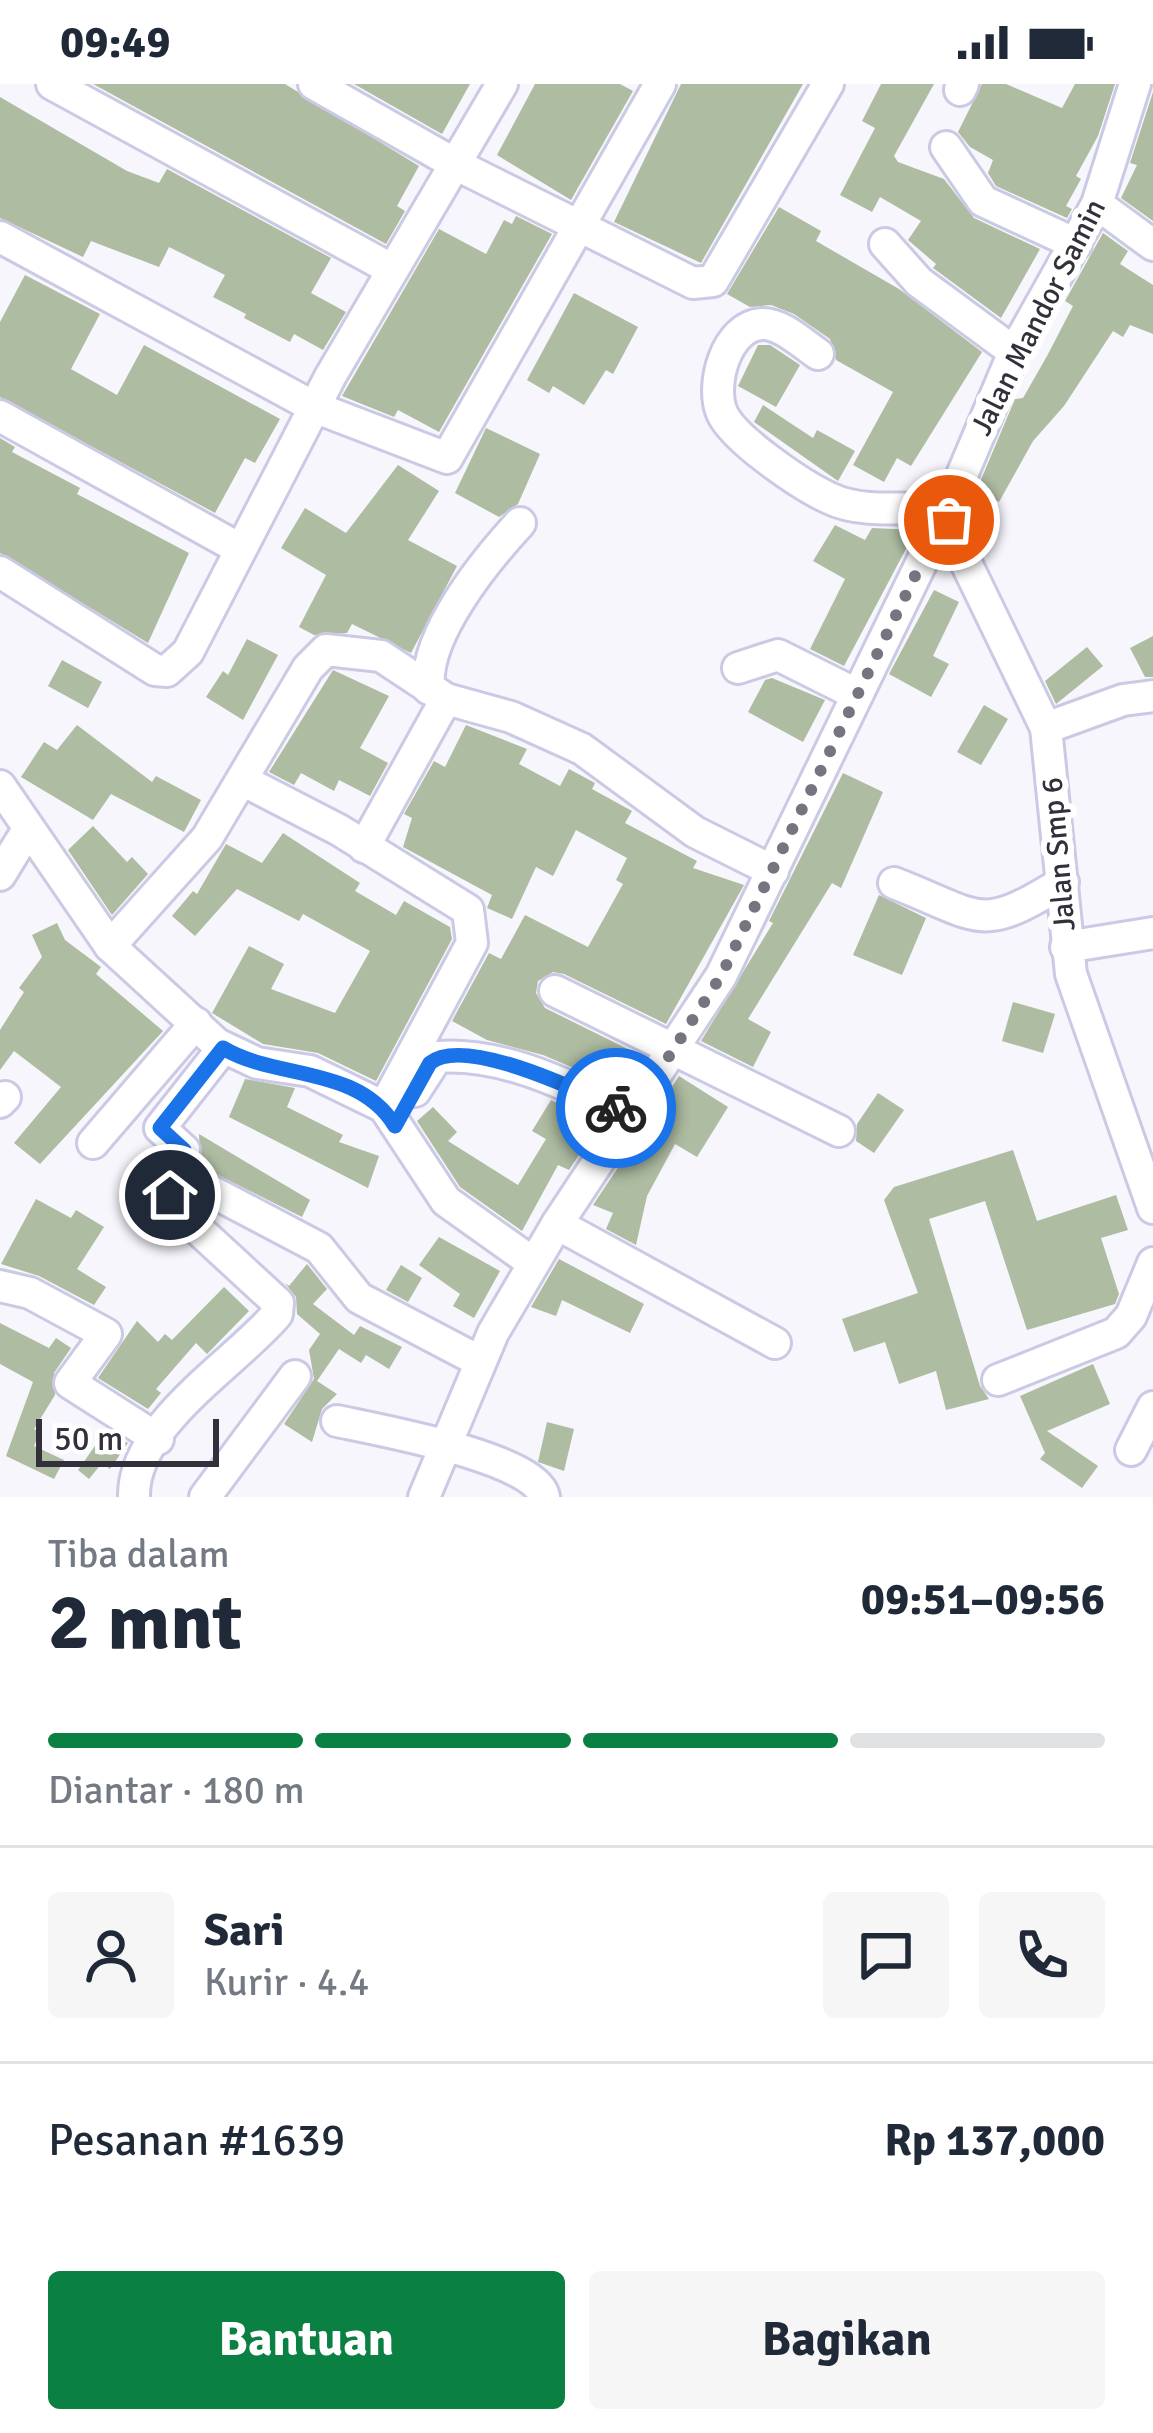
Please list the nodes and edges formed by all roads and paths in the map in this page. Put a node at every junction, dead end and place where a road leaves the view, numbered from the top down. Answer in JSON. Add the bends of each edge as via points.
{"nodes":[{"id":1,"x":52,"y":84,"type":"edge"},
{"id":2,"x":314,"y":84,"type":"edge"},
{"id":3,"x":502,"y":84,"type":"edge"},
{"id":4,"x":660,"y":84,"type":"edge"},
{"id":5,"x":827,"y":84,"type":"edge"},
{"id":6,"x":1135,"y":84,"type":"edge"},
{"id":7,"x":946,"y":146,"type":"dead end"},
{"id":8,"x":457,"y":165,"type":"junction"},
{"id":9,"x":1097,"y":204,"type":"junction"},
{"id":10,"x":579,"y":225,"type":"junction"},
{"id":11,"x":0,"y":237,"type":"edge"},
{"id":12,"x":885,"y":244,"type":"dead end"},
{"id":13,"x":1076,"y":244,"type":"junction"},
{"id":14,"x":1153,"y":245,"type":"edge"},
{"id":15,"x":391,"y":269,"type":"junction"},
{"id":16,"x":1014,"y":352,"type":"junction"},
{"id":17,"x":818,"y":354,"type":"dead end"},
{"id":18,"x":314,"y":407,"type":"junction"},
{"id":19,"x":0,"y":416,"type":"edge"},
{"id":20,"x":948,"y":508,"type":"junction"},
{"id":21,"x":520,"y":523,"type":"dead end"},
{"id":22,"x":240,"y":549,"type":"junction"},
{"id":23,"x":0,"y":572,"type":"edge"},
{"id":24,"x":738,"y":668,"type":"dead end"},
{"id":25,"x":438,"y":694,"type":"junction"},
{"id":26,"x":856,"y":694,"type":"junction"},
{"id":27,"x":1153,"y":696,"type":"edge"},
{"id":28,"x":1046,"y":728,"type":"junction"},
{"id":29,"x":244,"y":782,"type":"junction"},
{"id":30,"x":0,"y":786,"type":"edge"},
{"id":31,"x":26,"y":831,"type":"junction"},
{"id":32,"x":364,"y":848,"type":"junction"},
{"id":33,"x":772,"y":871,"type":"junction"},
{"id":34,"x":0,"y":874,"type":"edge"},
{"id":35,"x":1063,"y":882,"type":"junction"},
{"id":36,"x":894,"y":883,"type":"dead end"},
{"id":37,"x":1153,"y":933,"type":"edge"},
{"id":38,"x":110,"y":946,"type":"junction"},
{"id":39,"x":1066,"y":947,"type":"junction"},
{"id":40,"x":555,"y":991,"type":"dead end"},
{"id":41,"x":196,"y":1022,"type":"junction"},
{"id":42,"x":223,"y":1048,"type":"junction"},
{"id":43,"x":674,"y":1048,"type":"junction"},
{"id":44,"x":631,"y":1115,"type":"junction"},
{"id":45,"x":390,"y":1116,"type":"junction"},
{"id":46,"x":838,"y":1131,"type":"dead end"},
{"id":47,"x":1142,"y":1141,"type":"edge"},
{"id":48,"x":93,"y":1143,"type":"dead end"},
{"id":49,"x":205,"y":1188,"type":"dead end"},
{"id":50,"x":1153,"y":1208,"type":"edge"},
{"id":51,"x":557,"y":1224,"type":"junction"},
{"id":52,"x":1153,"y":1263,"type":"edge"},
{"id":53,"x":533,"y":1264,"type":"junction"},
{"id":54,"x":0,"y":1286,"type":"edge"},
{"id":55,"x":775,"y":1343,"type":"dead end"},
{"id":56,"x":479,"y":1361,"type":"junction"},
{"id":57,"x":295,"y":1376,"type":"dead end"},
{"id":58,"x":998,"y":1380,"type":"dead end"},
{"id":59,"x":1153,"y":1407,"type":"edge"},
{"id":60,"x":337,"y":1421,"type":"dead end"},
{"id":61,"x":158,"y":1439,"type":"junction"},
{"id":62,"x":448,"y":1444,"type":"junction"},
{"id":63,"x":1131,"y":1450,"type":"dead end"},
{"id":64,"x":134,"y":1497,"type":"edge"},
{"id":65,"x":206,"y":1497,"type":"edge"},
{"id":66,"x":424,"y":1497,"type":"edge"},
{"id":67,"x":544,"y":1497,"type":"edge"}],
"edges":[{"from":1,"to":15,"type":"street"},
{"from":2,"to":8,"type":"street"},
{"from":3,"to":8,"type":"street"},
{"from":4,"to":10,"type":"street"},
{"from":5,"to":10,"type":"street","via":[[713,280],[693,283]]},
{"from":6,"to":9,"type":"street","name":"Jalan Mandor Samin"},
{"from":7,"to":13,"type":"street","via":[[983,201]]},
{"from":8,"to":10,"type":"street"},
{"from":8,"to":15,"type":"street"},
{"from":9,"to":13,"type":"street","name":"Jalan Mandor Samin"},
{"from":9,"to":14,"type":"street"},
{"from":10,"to":18,"type":"street","via":[[447,458]]},
{"from":11,"to":18,"type":"street"},
{"from":12,"to":16,"type":"street","via":[[919,282]]},
{"from":13,"to":16,"type":"street","name":"Jalan Mandor Samin"},
{"from":15,"to":18,"type":"street"},
{"from":16,"to":20,"type":"street","name":"Jalan Mandor Samin"},
{"from":17,"to":20,"type":"street","via":[[776,326],[746,330],[717,377],[722,415],[757,451],[829,498]]},
{"from":18,"to":22,"type":"street"},
{"from":19,"to":22,"type":"street"},
{"from":20,"to":26,"type":"street","name":"Jalan Mandor Samin"},
{"from":20,"to":28,"type":"street","name":"Jalan Smp 6","via":[[953,536]]},
{"from":21,"to":25,"type":"street","via":[[439,639],[427,670]]},
{"from":22,"to":23,"type":"street","via":[[188,652],[167,671]]},
{"from":24,"to":26,"type":"street","via":[[778,656]]},
{"from":25,"to":29,"type":"street","via":[[381,656],[326,650]]},
{"from":25,"to":32,"type":"street"},
{"from":25,"to":33,"type":"street","via":[[582,749],[694,832]]},
{"from":26,"to":33,"type":"street","name":"Jalan Mandor Samin"},
{"from":27,"to":28,"type":"street"},
{"from":28,"to":35,"type":"street","name":"Jalan Smp 6"},
{"from":29,"to":32,"type":"street"},
{"from":29,"to":38,"type":"street","via":[[174,879]]},
{"from":30,"to":31,"type":"street"},
{"from":31,"to":34,"type":"street"},
{"from":31,"to":38,"type":"street"},
{"from":32,"to":45,"type":"street","via":[[468,910],[474,930]]},
{"from":33,"to":43,"type":"street","name":"Jalan Mandor Samin","via":[[721,976]]},
{"from":35,"to":36,"type":"street","via":[[988,920]]},
{"from":35,"to":39,"type":"street","name":"Jalan Smp 6"},
{"from":37,"to":39,"type":"street"},
{"from":38,"to":41,"type":"street"},
{"from":39,"to":47,"type":"street","name":"Jalan Smp 6"},
{"from":40,"to":43,"type":"street"},
{"from":41,"to":42,"type":"street"},
{"from":41,"to":48,"type":"street"},
{"from":42,"to":45,"type":"street","via":[[310,1071]]},
{"from":42,"to":61,"type":"street","via":[[160,1128],[184,1150],[170,1195],[278,1303],[277,1314],[195,1388]]},
{"from":43,"to":44,"type":"street","name":"Jalan Mandor Samin"},
{"from":43,"to":46,"type":"street"},
{"from":44,"to":45,"type":"street","via":[[557,1080],[466,1055],[437,1057]]},
{"from":44,"to":51,"type":"street","name":"Jalan Mandor Samin"},
{"from":45,"to":53,"type":"street","via":[[446,1202]]},
{"from":47,"to":50,"type":"street","name":"Jalan Smp 6"},
{"from":49,"to":56,"type":"street","via":[[319,1248],[359,1298]]},
{"from":51,"to":53,"type":"street","name":"Jalan Mandor Samin"},
{"from":51,"to":55,"type":"street"},
{"from":52,"to":58,"type":"street","via":[[1115,1333]]},
{"from":53,"to":56,"type":"street","name":"Jalan Mandor Samin"},
{"from":54,"to":61,"type":"street","via":[[106,1334],[70,1383]]},
{"from":56,"to":62,"type":"street","name":"Jalan Mandor Samin"},
{"from":57,"to":65,"type":"street"},
{"from":59,"to":63,"type":"street"},
{"from":60,"to":62,"type":"street"},
{"from":61,"to":64,"type":"street","via":[[134,1479]]},
{"from":62,"to":66,"type":"street","name":"Jalan Mandor Samin"},
{"from":62,"to":67,"type":"street","via":[[533,1481]]}]}
